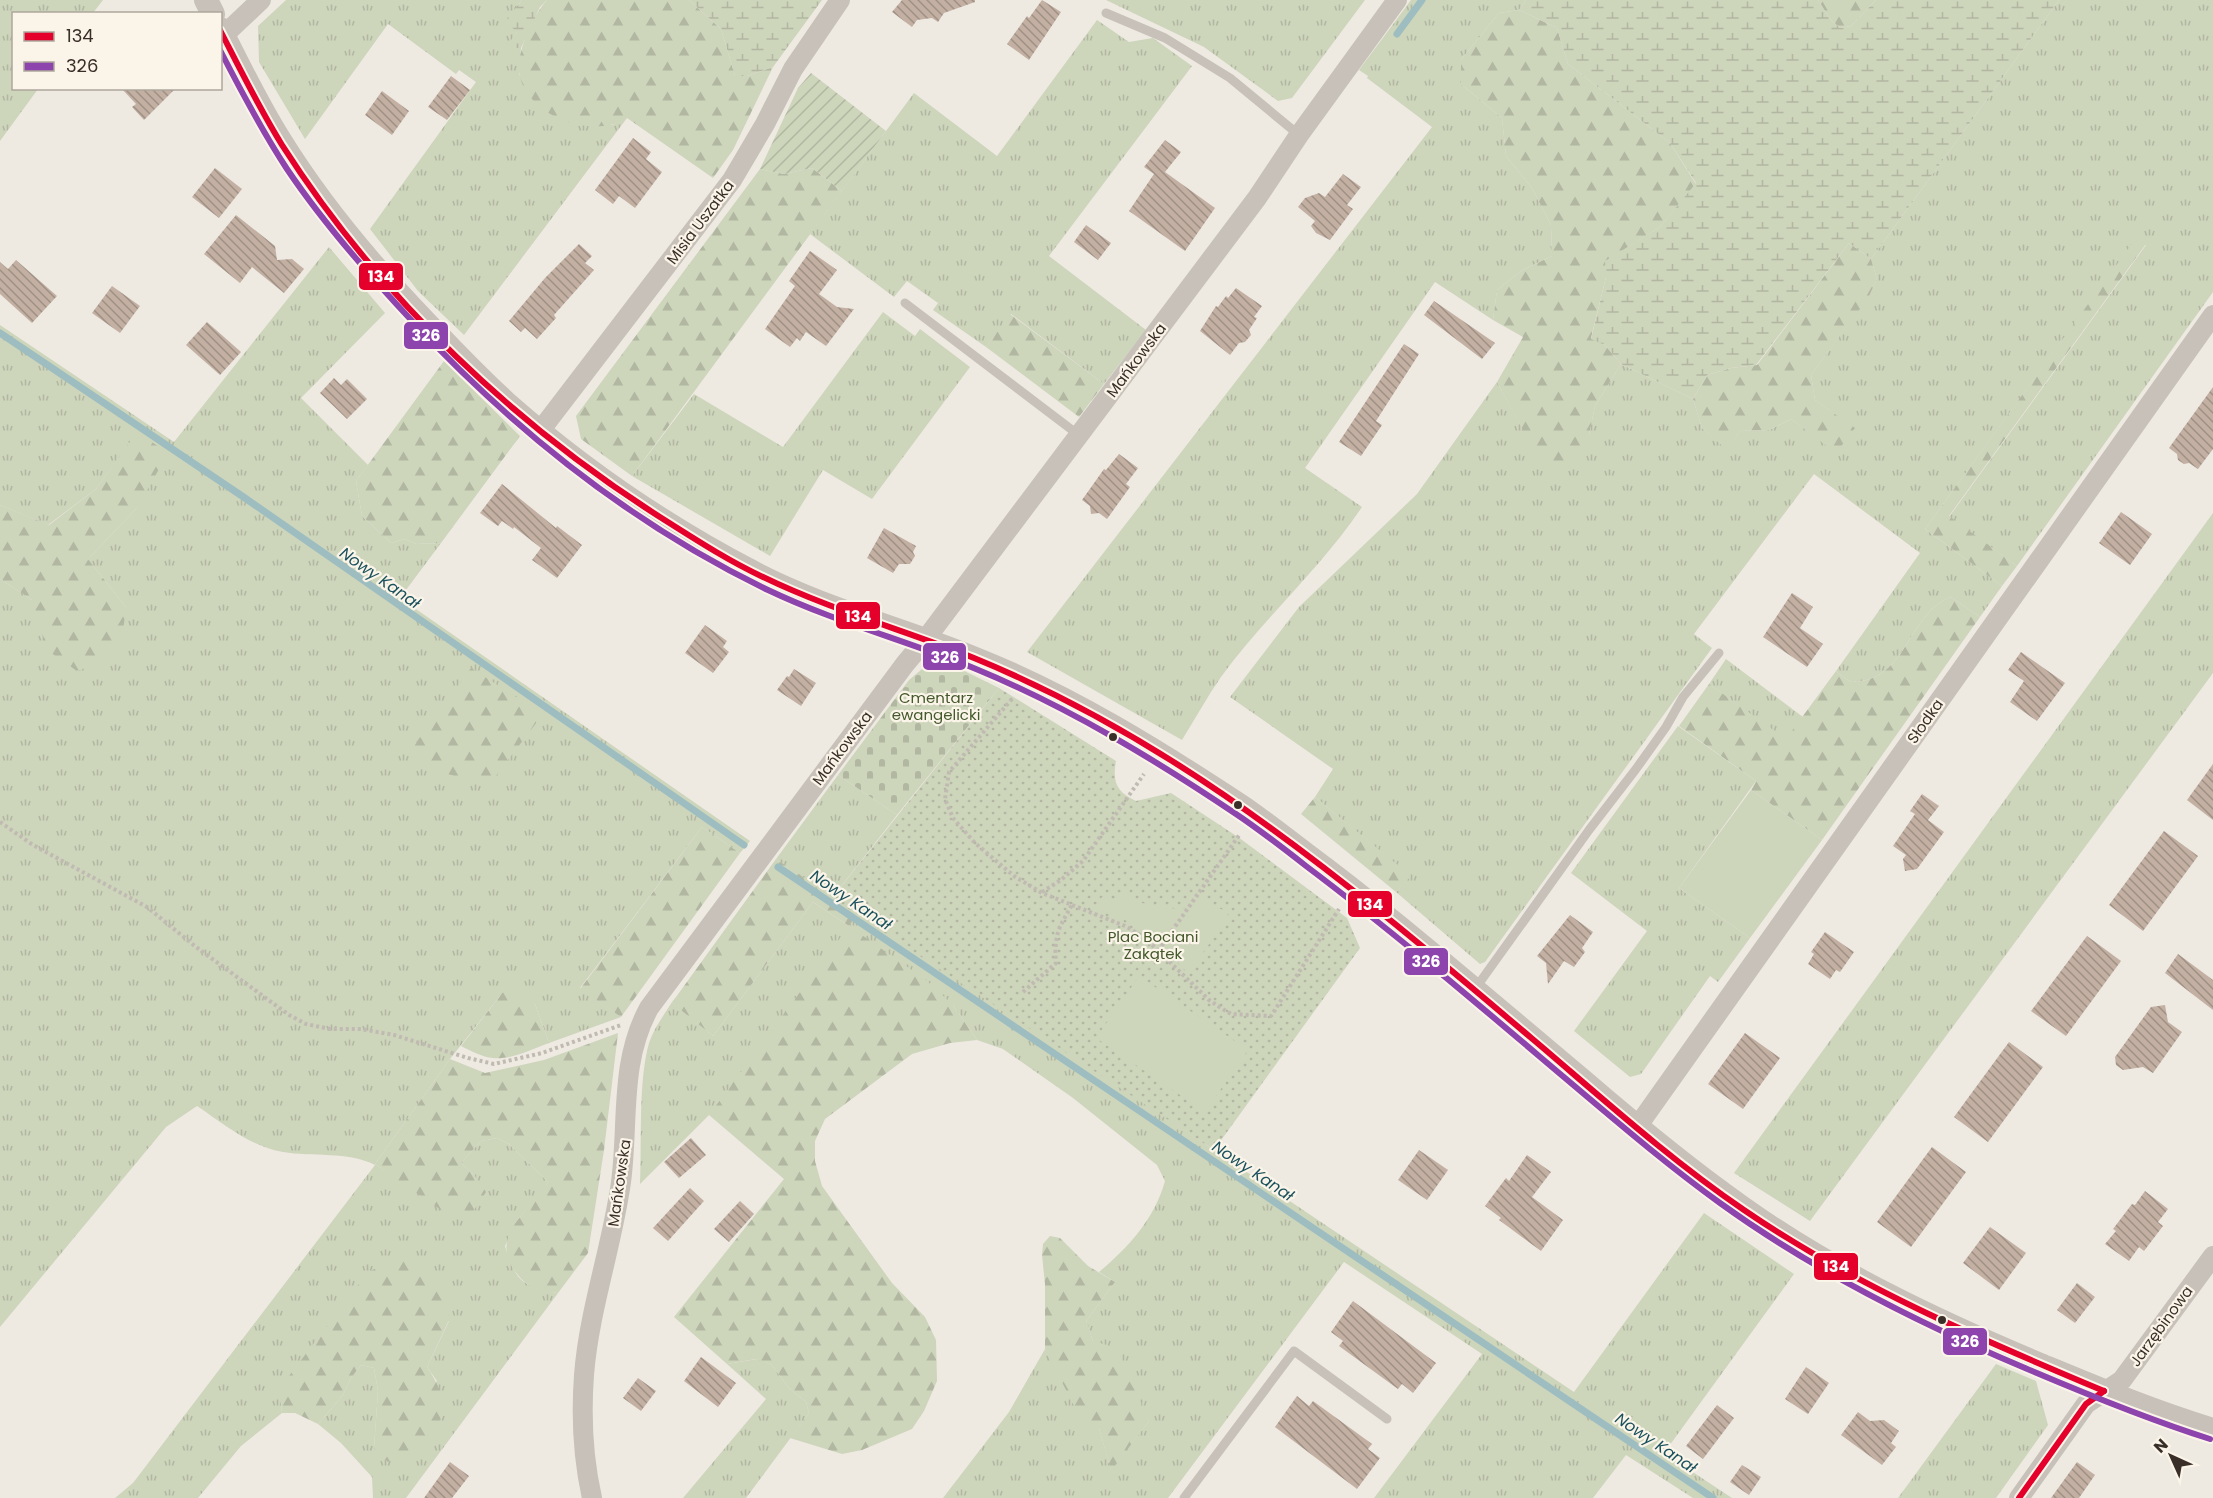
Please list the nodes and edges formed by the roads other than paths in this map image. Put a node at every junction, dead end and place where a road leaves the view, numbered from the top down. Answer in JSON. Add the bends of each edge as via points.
{"nodes":[{"id":1,"x":261,"y":0,"type":"edge"},
{"id":2,"x":840,"y":0,"type":"edge"},
{"id":3,"x":1397,"y":0,"type":"edge"},
{"id":4,"x":1106,"y":13,"type":"dead end"},
{"id":5,"x":222,"y":32,"type":"edge"},
{"id":6,"x":1299,"y":135,"type":"junction"},
{"id":7,"x":905,"y":303,"type":"dead end"},
{"id":8,"x":2213,"y":315,"type":"edge"},
{"id":9,"x":540,"y":430,"type":"junction"},
{"id":10,"x":1080,"y":436,"type":"junction"},
{"id":11,"x":925,"y":640,"type":"junction"},
{"id":12,"x":1719,"y":654,"type":"dead end"},
{"id":13,"x":1474,"y":990,"type":"junction"},
{"id":14,"x":1637,"y":1127,"type":"junction"},
{"id":15,"x":2213,"y":1256,"type":"edge"},
{"id":16,"x":2104,"y":1391,"type":"junction"},
{"id":17,"x":1387,"y":1419,"type":"dead end"},
{"id":18,"x":2213,"y":1430,"type":"edge"},
{"id":19,"x":592,"y":1498,"type":"edge"},
{"id":20,"x":1184,"y":1498,"type":"edge"},
{"id":21,"x":2019,"y":1498,"type":"edge"}],
"edges":[{"from":1,"to":5,"type":"street"},
{"from":2,"to":9,"type":"street","name":"Misia Uszatka","via":[[793,69],[732,180]]},
{"from":3,"to":6,"type":"street","name":"Mańkowska"},
{"from":4,"to":6,"type":"lane","via":[[1165,38],[1230,78]]},
{"from":5,"to":9,"type":"street","via":[[278,138],[358,249],[474,374]]},
{"from":6,"to":10,"type":"street","name":"Mańkowska","via":[[1257,198]]},
{"from":7,"to":10,"type":"lane"},
{"from":8,"to":14,"type":"street","name":"Słodka"},
{"from":9,"to":11,"type":"street","via":[[624,495],[751,572]]},
{"from":10,"to":11,"type":"street","name":"Mańkowska"},
{"from":11,"to":13,"type":"street","via":[[1049,692],[1178,765],[1252,814]]},
{"from":11,"to":19,"type":"street","name":"Mańkowska","via":[[660,990],[639,1026],[629,1061],[625,1154],[618,1202],[584,1374],[584,1449]]},
{"from":12,"to":13,"type":"lane","via":[[1683,698],[1636,769]]},
{"from":13,"to":14,"type":"street"},
{"from":14,"to":16,"type":"street","via":[[1738,1206],[1809,1253],[1939,1319]]},
{"from":15,"to":16,"type":"street","name":"Jarzębinowa","via":[[2122,1380]]},
{"from":16,"to":18,"type":"street"},
{"from":16,"to":21,"type":"street","name":"Jarzębinowa","via":[[2086,1404]]},
{"from":17,"to":20,"type":"lane","via":[[1294,1352]]}]}
